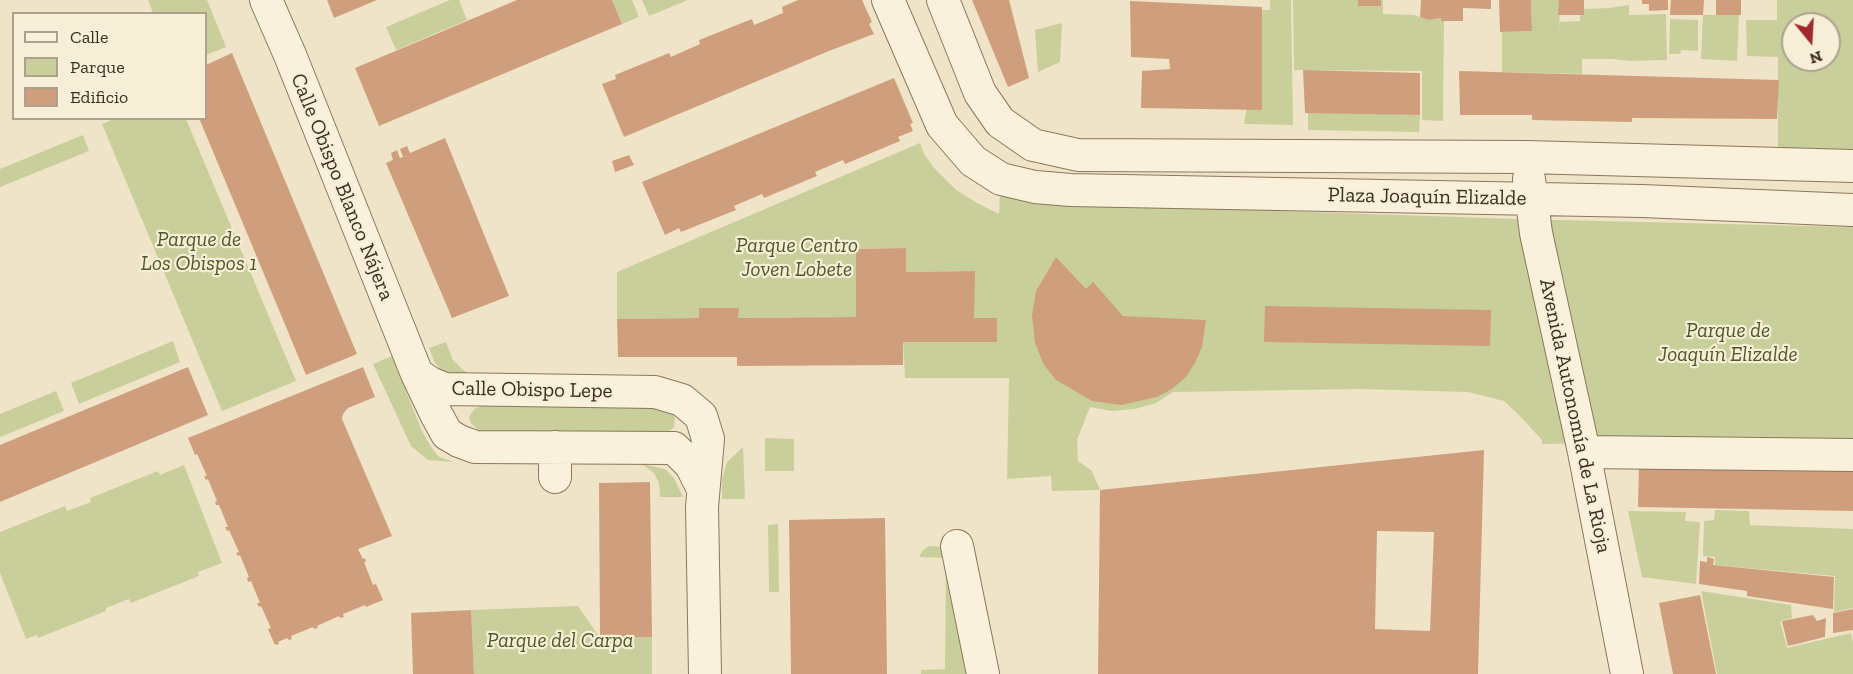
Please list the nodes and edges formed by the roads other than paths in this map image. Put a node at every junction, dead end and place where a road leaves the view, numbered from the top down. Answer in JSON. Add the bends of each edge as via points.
{"nodes":[{"id":1,"x":266,"y":0,"type":"edge"},
{"id":2,"x":888,"y":0,"type":"edge"},
{"id":3,"x":943,"y":0,"type":"edge"},
{"id":4,"x":1527,"y":157,"type":"junction"},
{"id":5,"x":1853,"y":166,"type":"edge"},
{"id":6,"x":1531,"y":199,"type":"junction"},
{"id":7,"x":1853,"y":210,"type":"edge"},
{"id":8,"x":417,"y":374,"type":"junction"},
{"id":9,"x":1584,"y":452,"type":"junction"},
{"id":10,"x":1853,"y":455,"type":"edge"},
{"id":11,"x":703,"y":489,"type":"junction"},
{"id":12,"x":957,"y":546,"type":"dead end"},
{"id":13,"x":705,"y":674,"type":"edge"},
{"id":14,"x":983,"y":674,"type":"edge"},
{"id":15,"x":1627,"y":674,"type":"edge"}],
"edges":[{"from":1,"to":8,"type":"street","name":"Calle Obispo Blanco Nájera"},
{"from":2,"to":6,"type":"street","name":"Plaza Joaquín Elizalde","via":[[942,125],[973,161],[1001,179],[1071,190]]},
{"from":3,"to":4,"type":"street","name":"Plaza Joaquín Elizalde","via":[[980,93],[1000,122],[1033,145],[1078,155]]},
{"from":4,"to":5,"type":"street","name":"Plaza Joaquín Elizalde"},
{"from":4,"to":6,"type":"street","name":"Avenida Autonomía de La Rioja"},
{"from":6,"to":7,"type":"street","name":"Plaza Joaquín Elizalde"},
{"from":6,"to":9,"type":"street","name":"Avenida Autonomía de La Rioja"},
{"from":8,"to":11,"type":"street","name":"Calle Obispo Lepe","via":[[447,434],[459,441],[555,462],[674,448],[691,465]]},
{"from":8,"to":11,"type":"street","name":"Calle Obispo Lepe","via":[[445,389],[655,392],[682,400],[701,416],[708,439]]},
{"from":9,"to":10,"type":"street"},
{"from":9,"to":15,"type":"street","name":"Avenida Autonomía de La Rioja"},
{"from":11,"to":13,"type":"street","name":"Calle Obispo Lepe"},
{"from":12,"to":14,"type":"street"}]}
